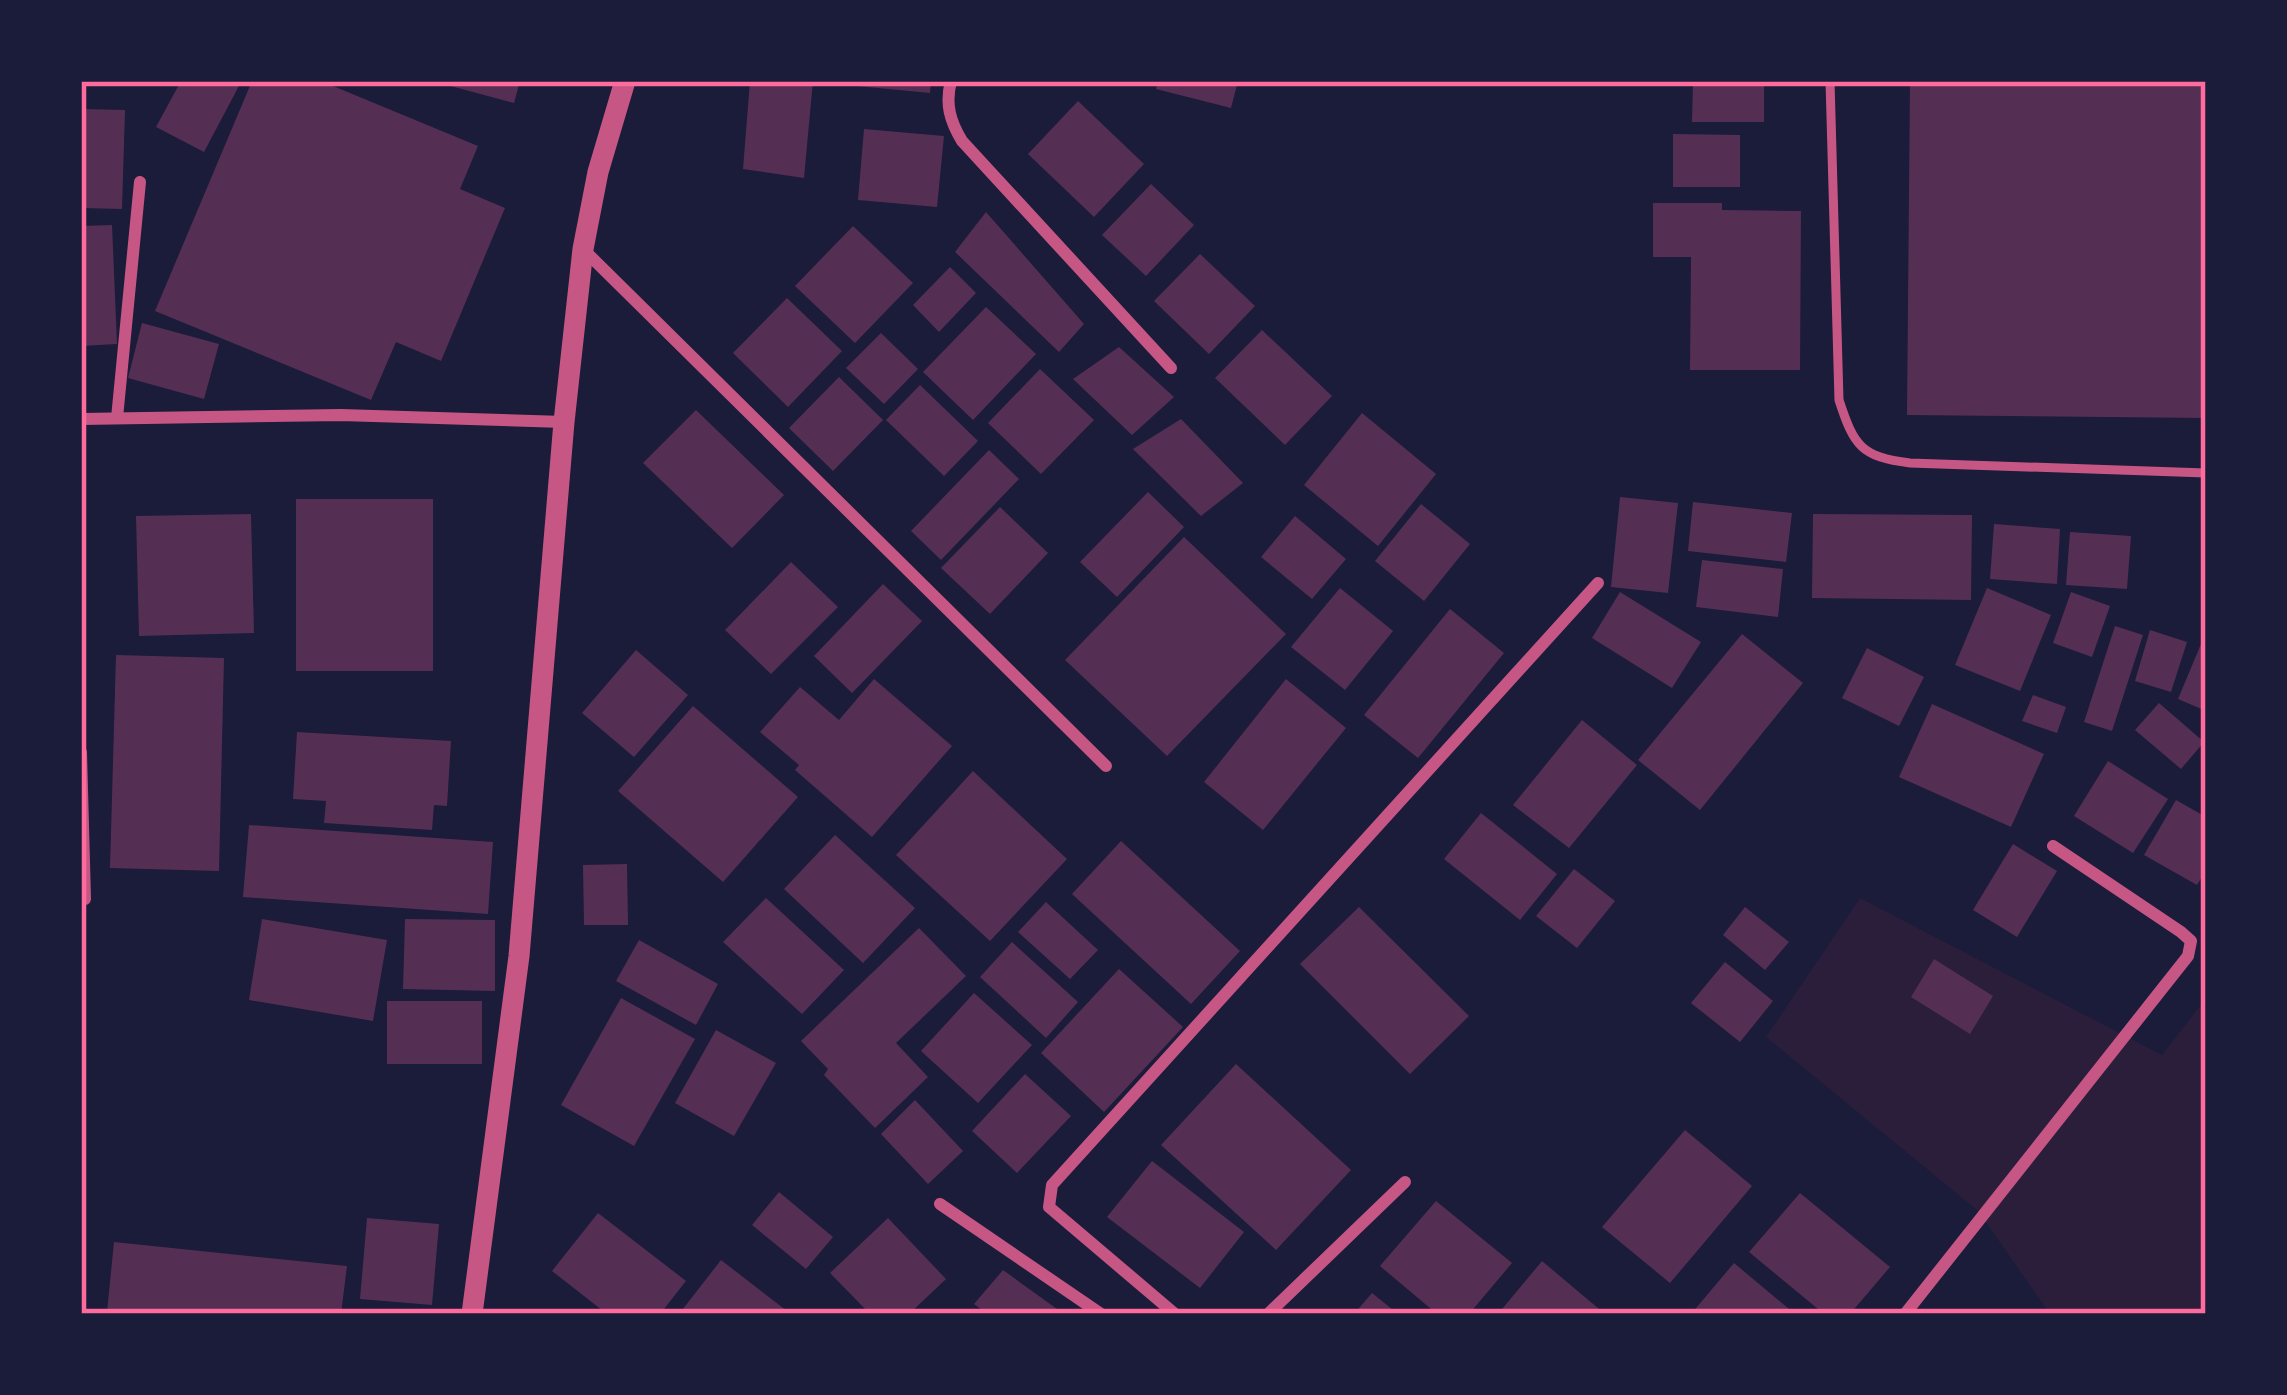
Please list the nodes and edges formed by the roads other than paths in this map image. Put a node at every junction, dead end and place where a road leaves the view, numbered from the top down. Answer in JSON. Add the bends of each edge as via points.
{"nodes":[{"id":1,"x":625,"y":81,"type":"edge"},
{"id":2,"x":951,"y":81,"type":"edge"},
{"id":3,"x":1830,"y":81,"type":"edge"},
{"id":4,"x":140,"y":182,"type":"dead end"},
{"id":5,"x":583,"y":249,"type":"junction"},
{"id":6,"x":1171,"y":368,"type":"dead end"},
{"id":7,"x":81,"y":418,"type":"edge"},
{"id":8,"x":117,"y":418,"type":"junction"},
{"id":9,"x":564,"y":422,"type":"junction"},
{"id":10,"x":2206,"y":473,"type":"edge"},
{"id":11,"x":1598,"y":583,"type":"dead end"},
{"id":12,"x":81,"y":752,"type":"edge"},
{"id":13,"x":1106,"y":766,"type":"dead end"},
{"id":14,"x":2053,"y":846,"type":"dead end"},
{"id":15,"x":85,"y":899,"type":"dead end"},
{"id":16,"x":1405,"y":1182,"type":"dead end"},
{"id":17,"x":940,"y":1204,"type":"dead end"},
{"id":18,"x":472,"y":1314,"type":"edge"},
{"id":19,"x":1101,"y":1314,"type":"edge"},
{"id":20,"x":1175,"y":1314,"type":"edge"},
{"id":21,"x":1268,"y":1314,"type":"edge"},
{"id":22,"x":1905,"y":1314,"type":"edge"}],
"edges":[{"from":1,"to":5,"type":"street"},
{"from":2,"to":6,"type":"street","via":[[951,121],[962,141]]},
{"from":3,"to":10,"type":"lane","via":[[1839,400],[1851,436],[1874,459],[1910,464]]},
{"from":4,"to":8,"type":"street"},
{"from":5,"to":9,"type":"street"},
{"from":5,"to":13,"type":"street"},
{"from":7,"to":8,"type":"street"},
{"from":8,"to":9,"type":"street"},
{"from":9,"to":18,"type":"street","via":[[519,956]]},
{"from":11,"to":20,"type":"street","via":[[1052,1185],[1049,1208]]},
{"from":12,"to":15,"type":"street"},
{"from":14,"to":22,"type":"street","via":[[2181,932],[2191,941],[2188,956]]},
{"from":16,"to":21,"type":"street"},
{"from":17,"to":19,"type":"street"}]}
